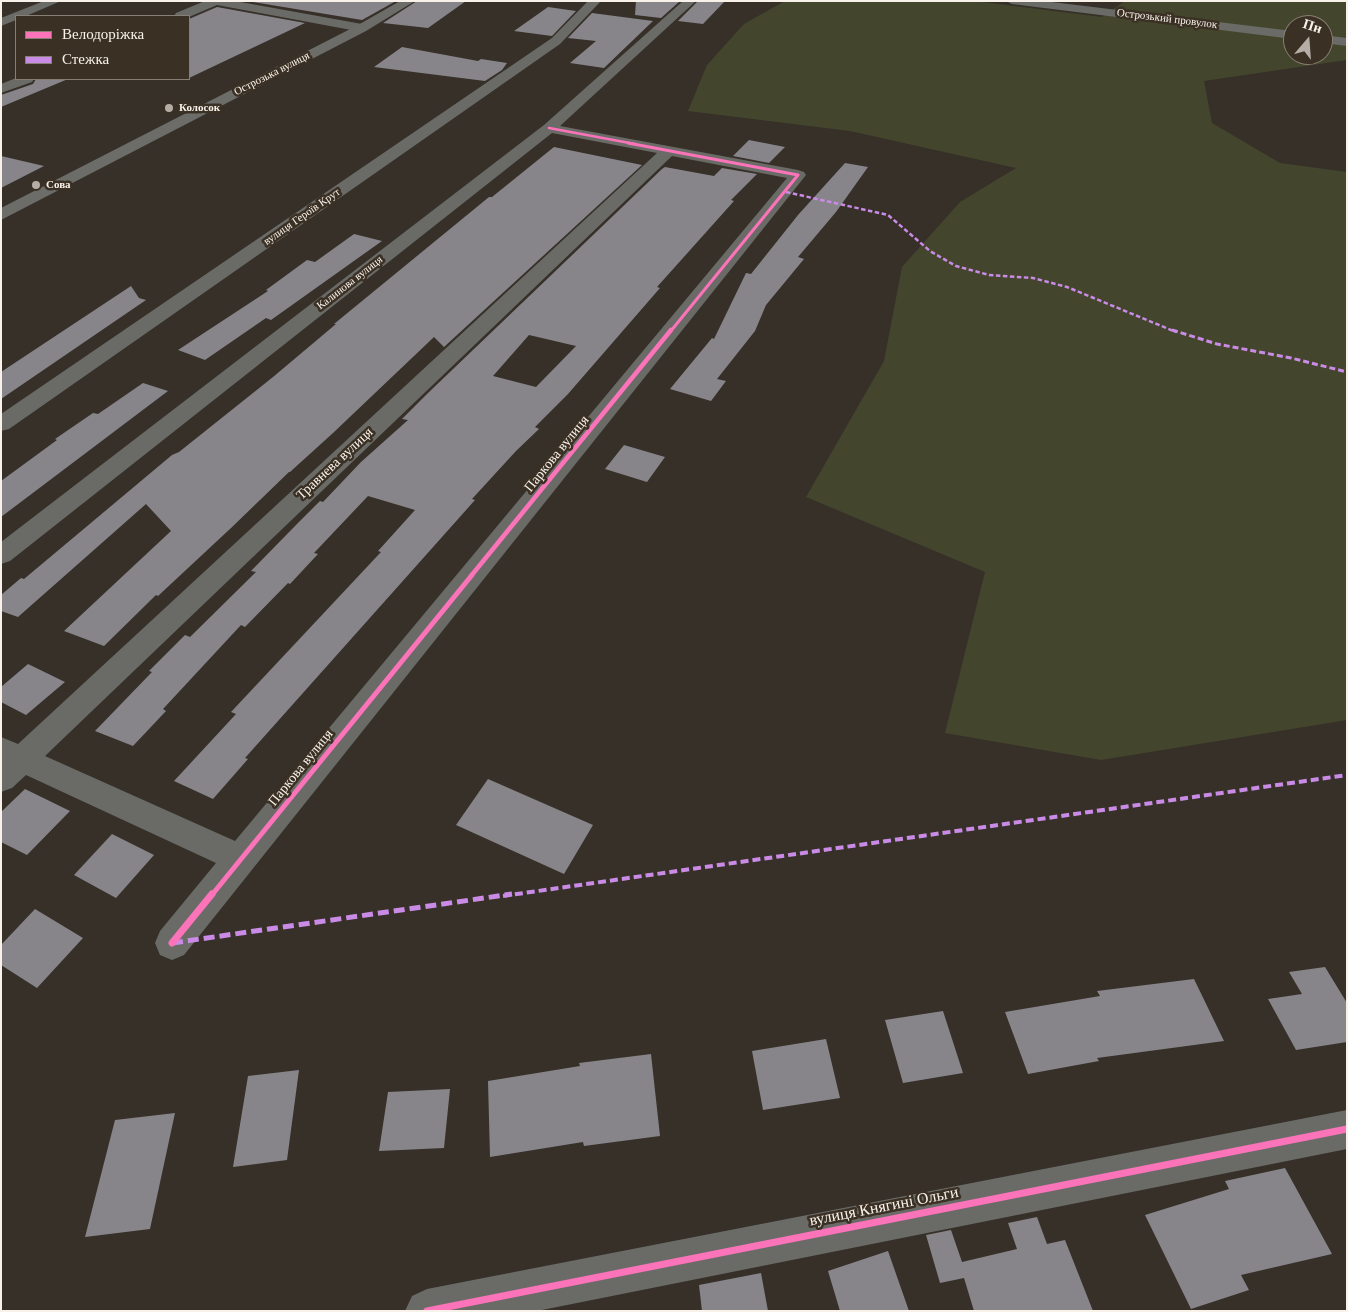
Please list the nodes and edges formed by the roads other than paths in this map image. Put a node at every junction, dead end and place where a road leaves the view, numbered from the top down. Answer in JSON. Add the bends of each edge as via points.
{"nodes":[{"id":1,"x":54,"y":1,"type":"edge"},
{"id":2,"x":215,"y":1,"type":"edge"},
{"id":3,"x":409,"y":1,"type":"edge"},
{"id":4,"x":595,"y":1,"type":"edge"},
{"id":5,"x":690,"y":1,"type":"edge"},
{"id":6,"x":1012,"y":1,"type":"edge"},
{"id":7,"x":19,"y":15,"type":"edge"},
{"id":8,"x":182,"y":15,"type":"edge"},
{"id":9,"x":15,"y":16,"type":"edge"},
{"id":10,"x":1,"y":22,"type":"edge"},
{"id":11,"x":362,"y":28,"type":"junction"},
{"id":12,"x":1283,"y":34,"type":"edge"},
{"id":13,"x":1333,"y":40,"type":"edge"},
{"id":14,"x":1347,"y":42,"type":"edge"},
{"id":15,"x":24,"y":80,"type":"edge"},
{"id":16,"x":1,"y":89,"type":"edge"},
{"id":17,"x":549,"y":128,"type":"junction"},
{"id":18,"x":669,"y":150,"type":"junction"},
{"id":19,"x":1,"y":215,"type":"edge"},
{"id":20,"x":1,"y":424,"type":"edge"},
{"id":21,"x":1,"y":555,"type":"edge"},
{"id":22,"x":8,"y":763,"type":"edge"},
{"id":23,"x":241,"y":859,"type":"junction"},
{"id":24,"x":172,"y":944,"type":"dead end"},
{"id":25,"x":1347,"y":1129,"type":"edge"},
{"id":26,"x":427,"y":1311,"type":"edge"}],
"edges":[{"from":1,"to":7,"type":"street"},
{"from":2,"to":8,"type":"street"},
{"from":2,"to":11,"type":"street"},
{"from":3,"to":11,"type":"main road","name":"Острозька вулиця"},
{"from":4,"to":20,"type":"street","name":"вулиця Героїв Крут","via":[[556,41]]},
{"from":5,"to":17,"type":"street","name":"Калинова вулиця"},
{"from":6,"to":12,"type":"street","name":"Острозький провулок"},
{"from":9,"to":10,"type":"street"},
{"from":11,"to":19,"type":"main road","name":"Острозька вулиця"},
{"from":13,"to":14,"type":"street"},
{"from":15,"to":16,"type":"street"},
{"from":17,"to":18,"type":"street","name":"Паркова вулиця"},
{"from":17,"to":21,"type":"street","name":"Калинова вулиця"},
{"from":18,"to":22,"type":"street","name":"Травнева вулиця"},
{"from":18,"to":23,"type":"street","name":"Паркова вулиця","via":[[798,175]]},
{"from":22,"to":23,"type":"street"},
{"from":23,"to":24,"type":"street","name":"Паркова вулиця"},
{"from":25,"to":26,"type":"street","name":"вулиця Княгині Ольги"}]}
